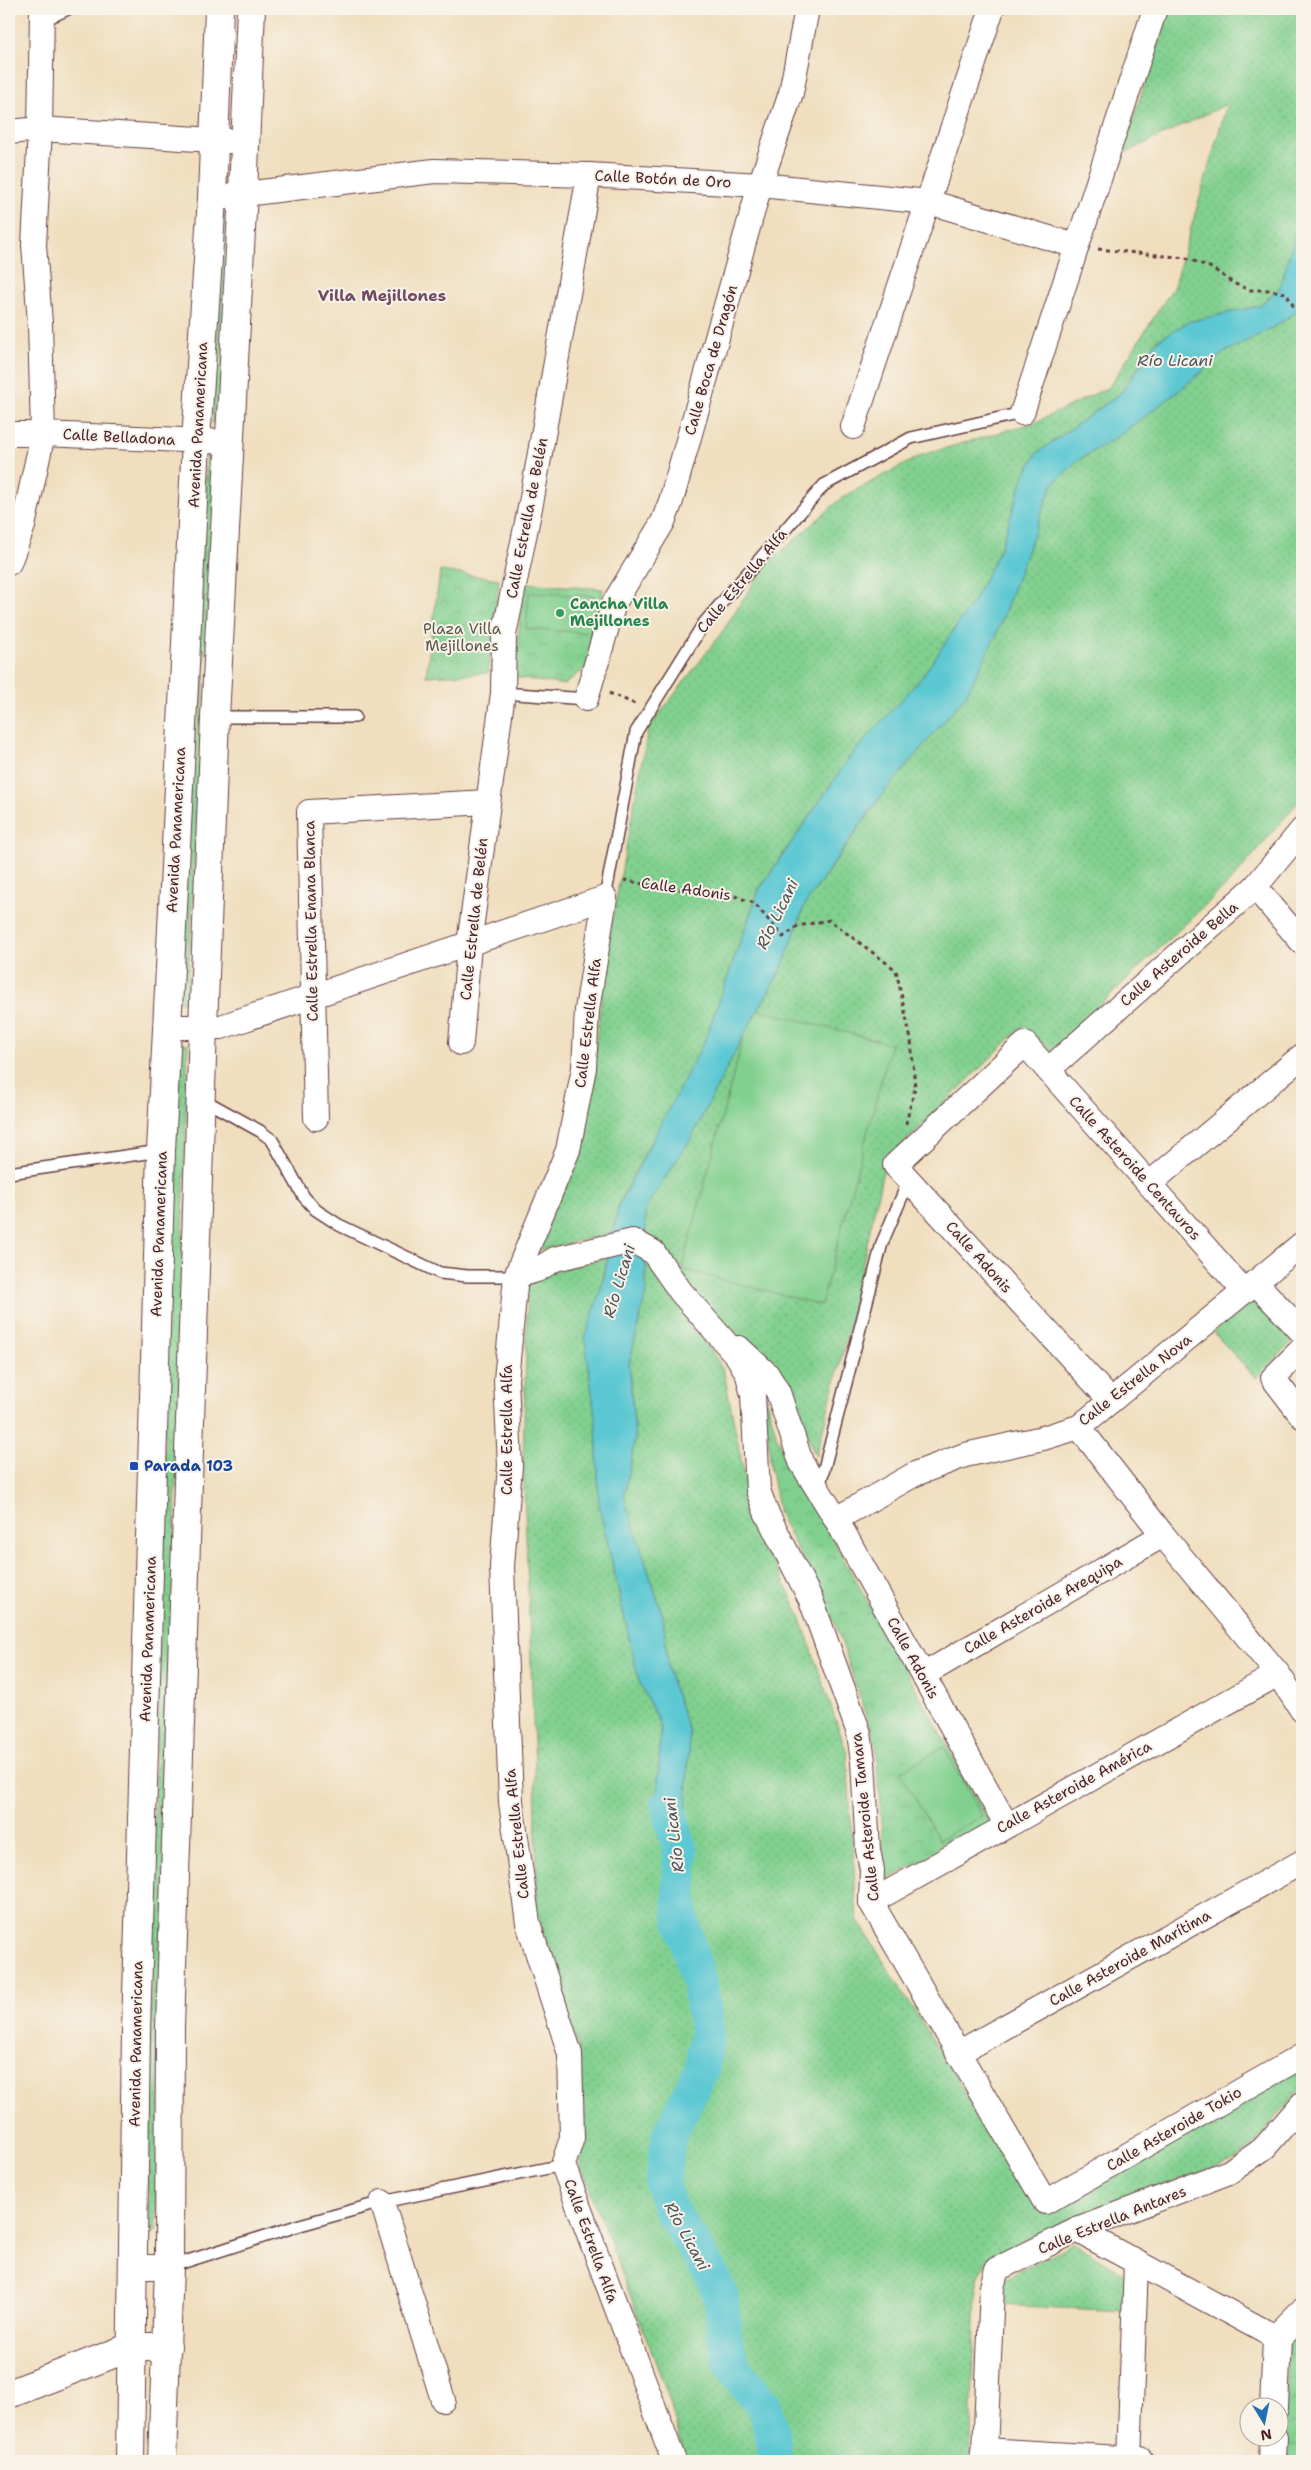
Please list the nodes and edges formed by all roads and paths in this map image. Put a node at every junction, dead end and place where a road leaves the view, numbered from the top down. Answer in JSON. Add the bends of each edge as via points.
{"nodes":[{"id":1,"x":68,"y":9,"type":"edge"},
{"id":2,"x":219,"y":9,"type":"edge"},
{"id":3,"x":251,"y":9,"type":"edge"},
{"id":4,"x":807,"y":9,"type":"edge"},
{"id":5,"x":992,"y":9,"type":"edge"},
{"id":6,"x":1155,"y":9,"type":"edge"},
{"id":7,"x":42,"y":15,"type":"edge"},
{"id":8,"x":40,"y":129,"type":"junction"},
{"id":9,"x":9,"y":132,"type":"edge"},
{"id":10,"x":214,"y":140,"type":"junction"},
{"id":11,"x":245,"y":142,"type":"junction"},
{"id":12,"x":589,"y":174,"type":"junction"},
{"id":13,"x":760,"y":185,"type":"junction"},
{"id":14,"x":244,"y":193,"type":"junction"},
{"id":15,"x":212,"y":198,"type":"junction"},
{"id":16,"x":928,"y":202,"type":"junction"},
{"id":17,"x":1076,"y":246,"type":"junction"},
{"id":18,"x":1302,"y":305,"type":"edge"},
{"id":19,"x":1022,"y":413,"type":"joint"},
{"id":20,"x":853,"y":427,"type":"dead end"},
{"id":21,"x":9,"y":434,"type":"edge"},
{"id":22,"x":43,"y":434,"type":"junction"},
{"id":23,"x":196,"y":441,"type":"junction"},
{"id":24,"x":230,"y":442,"type":"junction"},
{"id":25,"x":9,"y":563,"type":"edge"},
{"id":26,"x":588,"y":692,"type":"junction"},
{"id":27,"x":503,"y":693,"type":"junction"},
{"id":28,"x":649,"y":710,"type":"junction"},
{"id":29,"x":215,"y":717,"type":"junction"},
{"id":30,"x":355,"y":717,"type":"dead end"},
{"id":31,"x":487,"y":802,"type":"junction"},
{"id":32,"x":1302,"y":830,"type":"edge"},
{"id":33,"x":607,"y":887,"type":"junction"},
{"id":34,"x":1256,"y":887,"type":"junction"},
{"id":35,"x":1302,"y":942,"type":"edge"},
{"id":36,"x":469,"y":944,"type":"junction"},
{"id":37,"x":312,"y":996,"type":"junction"},
{"id":38,"x":166,"y":1027,"type":"junction"},
{"id":39,"x":203,"y":1027,"type":"junction"},
{"id":40,"x":461,"y":1043,"type":"dead end"},
{"id":41,"x":1302,"y":1056,"type":"edge"},
{"id":42,"x":1048,"y":1070,"type":"junction"},
{"id":43,"x":201,"y":1098,"type":"junction"},
{"id":44,"x":316,"y":1118,"type":"dead end"},
{"id":45,"x":162,"y":1151,"type":"junction"},
{"id":46,"x":9,"y":1173,"type":"edge"},
{"id":47,"x":902,"y":1173,"type":"junction"},
{"id":48,"x":1149,"y":1184,"type":"junction"},
{"id":49,"x":1302,"y":1244,"type":"edge"},
{"id":50,"x":516,"y":1276,"type":"junction"},
{"id":51,"x":1250,"y":1286,"type":"junction"},
{"id":52,"x":714,"y":1328,"type":"junction"},
{"id":53,"x":1302,"y":1332,"type":"edge"},
{"id":54,"x":1302,"y":1349,"type":"edge"},
{"id":55,"x":1110,"y":1401,"type":"junction"},
{"id":56,"x":1302,"y":1416,"type":"edge"},
{"id":57,"x":1078,"y":1426,"type":"junction"},
{"id":58,"x":819,"y":1491,"type":"junction"},
{"id":59,"x":836,"y":1519,"type":"junction"},
{"id":60,"x":1163,"y":1535,"type":"junction"},
{"id":61,"x":1278,"y":1674,"type":"junction"},
{"id":62,"x":923,"y":1675,"type":"junction"},
{"id":63,"x":1302,"y":1710,"type":"edge"},
{"id":64,"x":1006,"y":1824,"type":"junction"},
{"id":65,"x":1302,"y":1862,"type":"edge"},
{"id":66,"x":871,"y":1902,"type":"junction"},
{"id":67,"x":958,"y":2054,"type":"junction"},
{"id":68,"x":1302,"y":2056,"type":"edge"},
{"id":69,"x":1302,"y":2104,"type":"edge"},
{"id":70,"x":563,"y":2165,"type":"junction"},
{"id":71,"x":382,"y":2202,"type":"junction"},
{"id":72,"x":1045,"y":2202,"type":"joint"},
{"id":73,"x":1077,"y":2230,"type":"junction"},
{"id":74,"x":1136,"y":2263,"type":"junction"},
{"id":75,"x":133,"y":2267,"type":"junction"},
{"id":76,"x":170,"y":2267,"type":"junction"},
{"id":77,"x":1302,"y":2313,"type":"edge"},
{"id":78,"x":1277,"y":2338,"type":"junction"},
{"id":79,"x":131,"y":2346,"type":"junction"},
{"id":80,"x":167,"y":2347,"type":"junction"},
{"id":81,"x":9,"y":2394,"type":"edge"},
{"id":82,"x":1274,"y":2398,"type":"edge"},
{"id":83,"x":443,"y":2400,"type":"dead end"},
{"id":84,"x":1273,"y":2448,"type":"edge"},
{"id":85,"x":985,"y":2457,"type":"edge"},
{"id":86,"x":130,"y":2461,"type":"edge"},
{"id":87,"x":162,"y":2461,"type":"edge"},
{"id":88,"x":674,"y":2461,"type":"edge"},
{"id":89,"x":1130,"y":2461,"type":"edge"},
{"id":90,"x":1139,"y":2461,"type":"edge"},
{"id":91,"x":1272,"y":2461,"type":"edge"}],
"edges":[{"from":1,"to":7,"type":"lane"},
{"from":2,"to":10,"type":"main road","name":"Avenida Panamericana"},
{"from":3,"to":11,"type":"main road"},
{"from":4,"to":13,"type":"street","name":"Calle Boca de Dragón","via":[[791,93]]},
{"from":5,"to":16,"type":"street"},
{"from":6,"to":17,"type":"street"},
{"from":7,"to":8,"type":"street"},
{"from":8,"to":9,"type":"street"},
{"from":8,"to":10,"type":"street"},
{"from":8,"to":22,"type":"street","via":[[34,245]]},
{"from":10,"to":11,"type":"street"},
{"from":10,"to":15,"type":"main road","name":"Avenida Panamericana"},
{"from":11,"to":14,"type":"main road"},
{"from":12,"to":13,"type":"street","name":"Calle Botón de Oro"},
{"from":12,"to":14,"type":"street","name":"Calle Botón de Oro","via":[[434,171]]},
{"from":12,"to":27,"type":"street","name":"Calle Estrella de Belén","via":[[532,498],[504,635]]},
{"from":13,"to":16,"type":"street","name":"Calle Botón de Oro"},
{"from":13,"to":26,"type":"street","name":"Calle Boca de Dragón","via":[[671,500],[663,522],[614,603]]},
{"from":14,"to":15,"type":"street","name":"Calle Botón de Oro"},
{"from":14,"to":24,"type":"main road"},
{"from":15,"to":23,"type":"main road","name":"Avenida Panamericana"},
{"from":16,"to":17,"type":"street","name":"Calle Botón de Oro"},
{"from":16,"to":20,"type":"street"},
{"from":17,"to":18,"type":"path","via":[[1186,258],[1212,268],[1233,284],[1248,290],[1286,293],[1294,307]]},
{"from":17,"to":19,"type":"street"},
{"from":19,"to":28,"type":"lane","name":"Calle Estrella Alfa","via":[[912,438],[824,484],[704,623]]},
{"from":21,"to":22,"type":"street","name":"Calle Belladona"},
{"from":22,"to":23,"type":"street","name":"Calle Belladona"},
{"from":22,"to":25,"type":"street","via":[[23,526]]},
{"from":23,"to":24,"type":"street","name":"Calle Belladona"},
{"from":23,"to":38,"type":"main road","name":"Avenida Panamericana"},
{"from":24,"to":29,"type":"main road"},
{"from":26,"to":27,"type":"lane"},
{"from":26,"to":28,"type":"path"},
{"from":27,"to":31,"type":"street","name":"Calle Estrella de Belén"},
{"from":28,"to":33,"type":"lane","name":"Calle Estrella Alfa","via":[[636,732]]},
{"from":29,"to":30,"type":"lane"},
{"from":29,"to":39,"type":"main road"},
{"from":31,"to":36,"type":"street","name":"Calle Estrella de Belén"},
{"from":31,"to":37,"type":"street","name":"Calle Estrella Enana Blanca","via":[[309,812]]},
{"from":32,"to":34,"type":"street","name":"Calle Asteroide Bella"},
{"from":33,"to":36,"type":"street"},
{"from":33,"to":47,"type":"path","name":"Calle Adonis","via":[[657,887],[730,894],[754,903],[783,937],[798,926],[829,920],[896,970],[911,1040],[915,1088]]},
{"from":33,"to":50,"type":"street","name":"Calle Estrella Alfa","via":[[587,1010],[584,1068],[568,1150]]},
{"from":34,"to":35,"type":"street"},
{"from":34,"to":42,"type":"street","name":"Calle Asteroide Bella"},
{"from":36,"to":37,"type":"street"},
{"from":36,"to":40,"type":"street","name":"Calle Estrella de Belén"},
{"from":37,"to":39,"type":"street","via":[[221,1027]]},
{"from":37,"to":44,"type":"street","name":"Calle Estrella Enana Blanca"},
{"from":38,"to":39,"type":"street"},
{"from":38,"to":45,"type":"main road","name":"Avenida Panamericana"},
{"from":39,"to":43,"type":"main road"},
{"from":41,"to":48,"type":"street"},
{"from":42,"to":47,"type":"street","name":"Calle Asteroide Centauros","via":[[1025,1044]]},
{"from":42,"to":48,"type":"street","name":"Calle Asteroide Centauros"},
{"from":43,"to":50,"type":"lane","via":[[272,1140],[304,1197],[316,1210],[339,1225],[440,1273]]},
{"from":43,"to":76,"type":"main road","via":[[170,2026]]},
{"from":45,"to":46,"type":"lane"},
{"from":45,"to":75,"type":"main road","name":"Avenida Panamericana","via":[[136,2031]]},
{"from":47,"to":55,"type":"street","name":"Calle Adonis"},
{"from":47,"to":58,"type":"lane"},
{"from":48,"to":51,"type":"street","name":"Calle Asteroide Centauros"},
{"from":49,"to":51,"type":"street","name":"Calle Estrella Nova"},
{"from":50,"to":52,"type":"street","via":[[537,1270],[555,1259],[632,1241],[653,1252],[681,1292]]},
{"from":50,"to":70,"type":"street","name":"Calle Estrella Alfa","via":[[506,1380],[510,1466],[502,1566],[511,1802],[528,1924],[570,2054],[572,2138]]},
{"from":51,"to":53,"type":"street","name":"Calle Asteroide Centauros"},
{"from":51,"to":55,"type":"street","name":"Calle Estrella Nova"},
{"from":52,"to":58,"type":"street","name":"Calle Adonis","via":[[754,1359],[778,1392],[801,1462]]},
{"from":52,"to":66,"type":"street","name":"Calle Asteroide Tamara","via":[[738,1357],[748,1376],[753,1395],[758,1490],[811,1600],[859,1734],[872,1870]]},
{"from":54,"to":56,"type":"street","via":[[1273,1378]]},
{"from":55,"to":57,"type":"street","name":"Calle Estrella Nova"},
{"from":57,"to":59,"type":"street","name":"Calle Estrella Nova","via":[[1043,1438],[965,1455],[915,1474]]},
{"from":57,"to":60,"type":"street"},
{"from":58,"to":59,"type":"street","name":"Calle Adonis"},
{"from":59,"to":62,"type":"street","name":"Calle Adonis"},
{"from":60,"to":61,"type":"street"},
{"from":60,"to":62,"type":"street","name":"Calle Asteroide Arequipa"},
{"from":61,"to":63,"type":"street"},
{"from":61,"to":64,"type":"street","name":"Calle Asteroide América"},
{"from":62,"to":64,"type":"street","name":"Calle Adonis"},
{"from":64,"to":66,"type":"street","name":"Calle Asteroide América"},
{"from":65,"to":67,"type":"street","name":"Calle Asteroide Marítima"},
{"from":66,"to":67,"type":"street","name":"Calle Asteroide Tamara"},
{"from":67,"to":72,"type":"street","name":"Calle Asteroide Tamara"},
{"from":68,"to":72,"type":"street","name":"Calle Asteroide Tokio"},
{"from":69,"to":73,"type":"street","name":"Calle Estrella Antares","via":[[1265,2148],[1230,2172]]},
{"from":70,"to":71,"type":"lane"},
{"from":70,"to":88,"type":"street","name":"Calle Estrella Alfa"},
{"from":71,"to":76,"type":"lane"},
{"from":71,"to":83,"type":"street"},
{"from":73,"to":74,"type":"street"},
{"from":73,"to":85,"type":"street","name":"Calle Estrella Antares","via":[[997,2269],[992,2287]]},
{"from":74,"to":78,"type":"street"},
{"from":74,"to":89,"type":"street"},
{"from":75,"to":76,"type":"street"},
{"from":75,"to":79,"type":"main road","name":"Avenida Panamericana"},
{"from":76,"to":80,"type":"main road"},
{"from":77,"to":78,"type":"main road"},
{"from":78,"to":82,"type":"main road"},
{"from":79,"to":80,"type":"main road"},
{"from":79,"to":81,"type":"main road"},
{"from":79,"to":86,"type":"main road","name":"Avenida Panamericana"},
{"from":80,"to":87,"type":"main road"},
{"from":84,"to":91,"type":"main road"},
{"from":85,"to":89,"type":"main road"},
{"from":89,"to":90,"type":"main road"}]}
